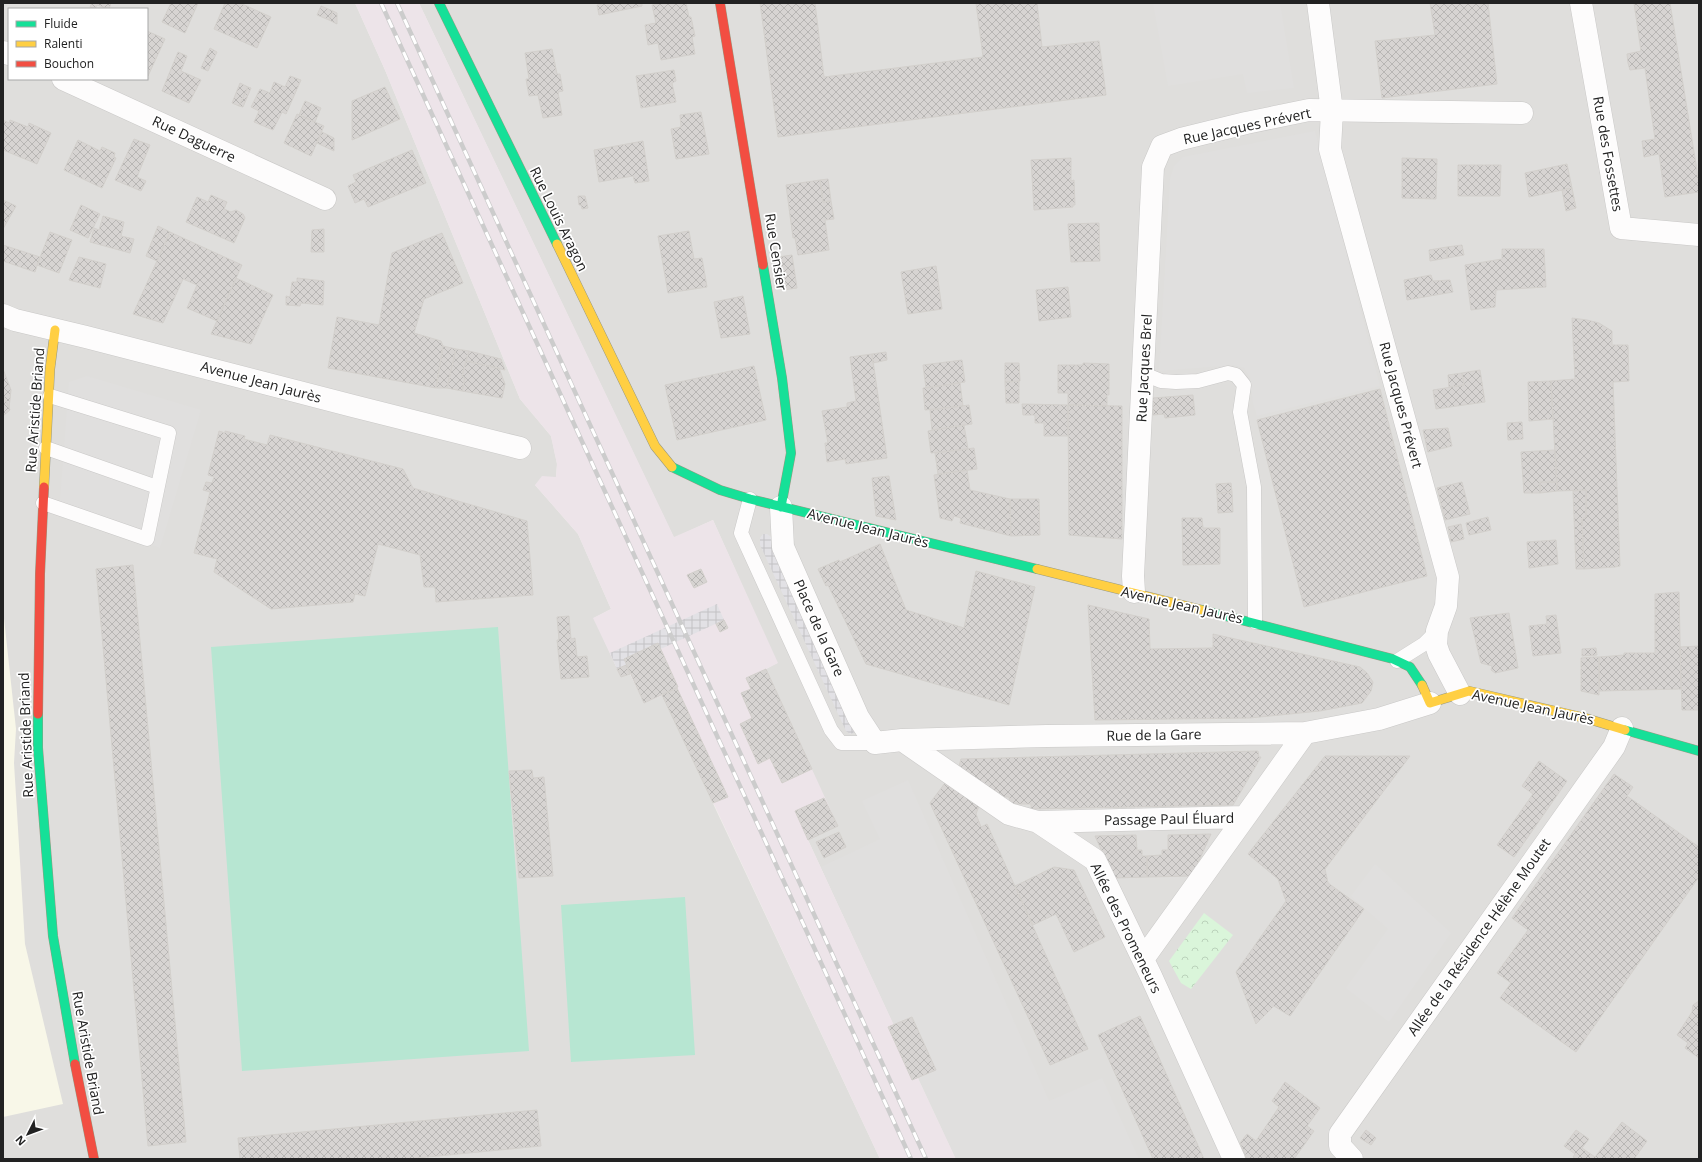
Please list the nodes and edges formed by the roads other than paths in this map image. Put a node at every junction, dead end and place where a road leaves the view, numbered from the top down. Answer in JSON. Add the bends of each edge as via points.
{"nodes":[{"id":1,"x":439,"y":3,"type":"edge"},
{"id":2,"x":720,"y":3,"type":"edge"},
{"id":3,"x":1318,"y":3,"type":"edge"},
{"id":4,"x":1582,"y":3,"type":"edge"},
{"id":5,"x":65,"y":80,"type":"edge"},
{"id":6,"x":1332,"y":111,"type":"junction"},
{"id":7,"x":1522,"y":113,"type":"dead end"},
{"id":8,"x":1162,"y":146,"type":"joint"},
{"id":9,"x":325,"y":199,"type":"dead end"},
{"id":10,"x":1699,"y":235,"type":"edge"},
{"id":11,"x":3,"y":315,"type":"edge"},
{"id":12,"x":55,"y":330,"type":"junction"},
{"id":13,"x":1144,"y":374,"type":"junction"},
{"id":14,"x":50,"y":396,"type":"junction"},
{"id":15,"x":655,"y":446,"type":"joint"},
{"id":16,"x":46,"y":448,"type":"junction"},
{"id":17,"x":520,"y":448,"type":"dead end"},
{"id":18,"x":157,"y":487,"type":"junction"},
{"id":19,"x":750,"y":499,"type":"junction"},
{"id":20,"x":43,"y":503,"type":"junction"},
{"id":21,"x":781,"y":507,"type":"junction"},
{"id":22,"x":1134,"y":592,"type":"junction"},
{"id":23,"x":1255,"y":622,"type":"junction"},
{"id":24,"x":1437,"y":631,"type":"junction"},
{"id":25,"x":1397,"y":661,"type":"junction"},
{"id":26,"x":1460,"y":694,"type":"junction"},
{"id":27,"x":1430,"y":703,"type":"junction"},
{"id":28,"x":1622,"y":728,"type":"junction"},
{"id":29,"x":1305,"y":733,"type":"junction"},
{"id":30,"x":902,"y":740,"type":"junction"},
{"id":31,"x":875,"y":743,"type":"junction"},
{"id":32,"x":1699,"y":751,"type":"edge"},
{"id":33,"x":1245,"y":817,"type":"junction"},
{"id":34,"x":1038,"y":822,"type":"junction"},
{"id":35,"x":1143,"y":959,"type":"junction"},
{"id":36,"x":1346,"y":1153,"type":"edge"},
{"id":37,"x":94,"y":1159,"type":"edge"},
{"id":38,"x":1234,"y":1159,"type":"edge"}],
"edges":[{"from":1,"to":15,"type":"street","name":"Rue Louis Aragon"},
{"from":2,"to":21,"type":"street","name":"Rue Censier","via":[[782,378],[791,453]]},
{"from":3,"to":6,"type":"street"},
{"from":4,"to":10,"type":"street","name":"Rue des Fossettes","via":[[1621,228]]},
{"from":5,"to":9,"type":"street","name":"Rue Daguerre"},
{"from":6,"to":7,"type":"street","name":"Rue Jacques Prévert"},
{"from":6,"to":8,"type":"street","name":"Rue Jacques Prévert","via":[[1302,111],[1181,139]]},
{"from":6,"to":24,"type":"street","name":"Rue Jacques Prévert","via":[[1330,149],[1448,577],[1446,606]]},
{"from":8,"to":13,"type":"street","name":"Rue Jacques Brel","via":[[1153,167]]},
{"from":11,"to":12,"type":"street","name":"Avenue Jean Jaurès"},
{"from":12,"to":14,"type":"street","name":"Rue Aristide Briand","via":[[50,369]]},
{"from":12,"to":17,"type":"street","name":"Avenue Jean Jaurès"},
{"from":13,"to":22,"type":"street","name":"Rue Jacques Brel"},
{"from":13,"to":23,"type":"lane","via":[[1162,381],[1176,382],[1198,381],[1228,374],[1236,375],[1244,385],[1240,412],[1254,487]]},
{"from":14,"to":16,"type":"street","name":"Rue Aristide Briand"},
{"from":14,"to":18,"type":"lane","via":[[169,433]]},
{"from":15,"to":19,"type":"street","name":"Avenue Jean Jaurès","via":[[672,467],[720,490]]},
{"from":16,"to":18,"type":"lane"},
{"from":16,"to":20,"type":"street","name":"Rue Aristide Briand"},
{"from":18,"to":20,"type":"lane","via":[[147,539]]},
{"from":19,"to":21,"type":"street","name":"Avenue Jean Jaurès"},
{"from":19,"to":31,"type":"lane","via":[[741,533],[831,730],[841,743]]},
{"from":20,"to":37,"type":"street","name":"Rue Aristide Briand","via":[[38,748],[53,936]]},
{"from":21,"to":22,"type":"street","name":"Avenue Jean Jaurès"},
{"from":21,"to":31,"type":"street","name":"Place de la Gare","via":[[783,547],[858,717]]},
{"from":22,"to":23,"type":"street","name":"Avenue Jean Jaurès"},
{"from":23,"to":25,"type":"street","name":"Avenue Jean Jaurès"},
{"from":24,"to":25,"type":"lane","via":[[1424,644]]},
{"from":24,"to":26,"type":"street","name":"Rue Jacques Prévert","via":[[1436,645],[1439,654]]},
{"from":25,"to":27,"type":"street","name":"Avenue Jean Jaurès","via":[[1410,667],[1422,684]]},
{"from":26,"to":27,"type":"street","name":"Avenue Jean Jaurès"},
{"from":26,"to":28,"type":"street","name":"Avenue Jean Jaurès","via":[[1469,691],[1493,696]]},
{"from":27,"to":29,"type":"street","name":"Rue de la Gare","via":[[1379,719]]},
{"from":28,"to":32,"type":"street","name":"Avenue Jean Jaurès"},
{"from":28,"to":36,"type":"street","name":"Allée de la Résidence Hélène Moutet","via":[[1614,747],[1340,1134]]},
{"from":29,"to":30,"type":"street","name":"Rue de la Gare"},
{"from":29,"to":33,"type":"street","name":"Passage Paul Éluard"},
{"from":30,"to":31,"type":"street","name":"Rue de la Gare"},
{"from":30,"to":34,"type":"street","name":"Allée des Promeneurs","via":[[1009,814]]},
{"from":33,"to":34,"type":"street","name":"Passage Paul Éluard"},
{"from":33,"to":35,"type":"street"},
{"from":34,"to":35,"type":"street","name":"Allée des Promeneurs","via":[[1095,860]]},
{"from":35,"to":38,"type":"street","name":"Allée des Promeneurs"}]}
